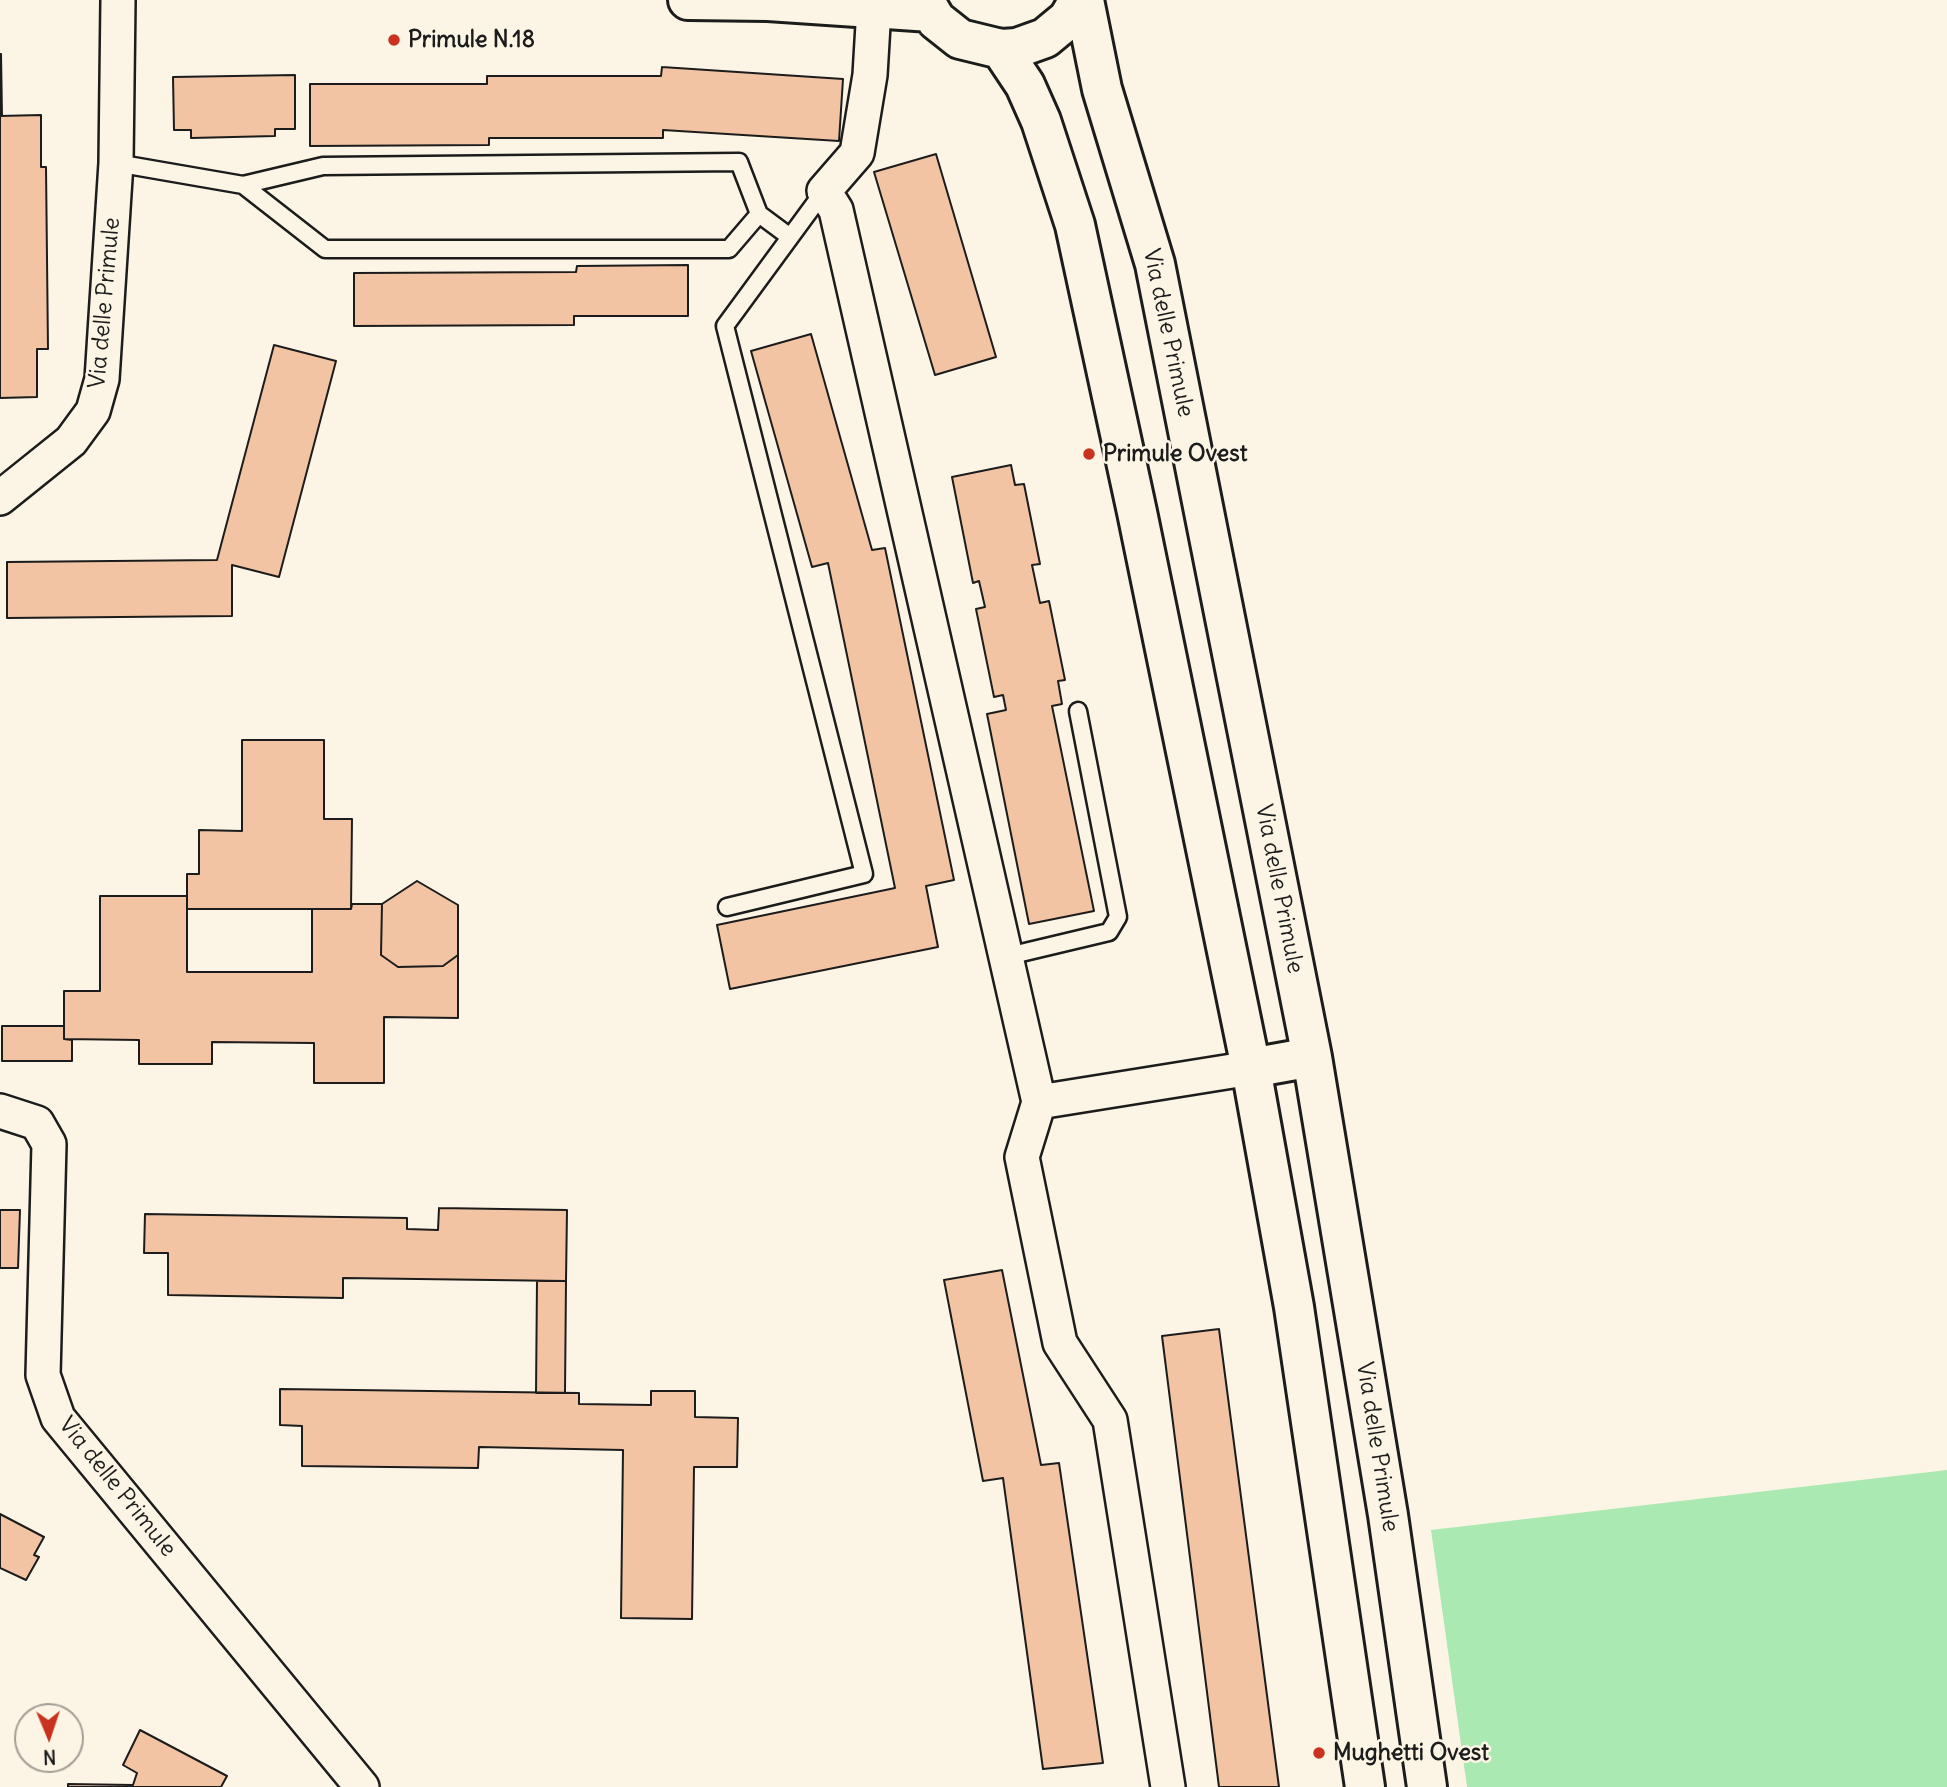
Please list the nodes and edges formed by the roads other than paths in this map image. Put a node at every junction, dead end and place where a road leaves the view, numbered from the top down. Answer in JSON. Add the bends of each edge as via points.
{"nodes":[{"id":1,"x":118,"y":0,"type":"edge"},
{"id":2,"x":688,"y":0,"type":"edge"},
{"id":3,"x":1082,"y":0,"type":"edge"},
{"id":4,"x":928,"y":6,"type":"edge"},
{"id":5,"x":874,"y":8,"type":"junction"},
{"id":6,"x":1002,"y":49,"type":"junction"},
{"id":7,"x":116,"y":163,"type":"junction"},
{"id":8,"x":243,"y":185,"type":"junction"},
{"id":9,"x":824,"y":191,"type":"junction"},
{"id":10,"x":760,"y":214,"type":"junction"},
{"id":11,"x":790,"y":237,"type":"junction"},
{"id":12,"x":3,"y":491,"type":"edge"},
{"id":13,"x":1078,"y":711,"type":"dead end"},
{"id":14,"x":727,"y":907,"type":"dead end"},
{"id":15,"x":1004,"y":957,"type":"junction"},
{"id":16,"x":1312,"y":1057,"type":"junction"},
{"id":17,"x":1251,"y":1068,"type":"junction"},
{"id":18,"x":1039,"y":1102,"type":"junction"},
{"id":19,"x":0,"y":1111,"type":"edge"},
{"id":20,"x":362,"y":1787,"type":"edge"},
{"id":21,"x":1168,"y":1787,"type":"edge"},
{"id":22,"x":1365,"y":1787,"type":"edge"},
{"id":23,"x":1427,"y":1787,"type":"edge"}],
"edges":[{"from":1,"to":7,"type":"street","name":"Via delle Primule"},
{"from":2,"to":5,"type":"main road"},
{"from":3,"to":6,"type":"main road","via":[[1045,38]]},
{"from":3,"to":16,"type":"main road","name":"Via delle Primule","via":[[1102,89],[1155,264]]},
{"from":4,"to":5,"type":"main road"},
{"from":4,"to":6,"type":"main road","via":[[936,20],[960,39]]},
{"from":5,"to":9,"type":"street","via":[[870,75],[857,153]]},
{"from":6,"to":17,"type":"main road","via":[[1041,121],[1075,225]]},
{"from":7,"to":8,"type":"lane"},
{"from":7,"to":12,"type":"street","name":"Via delle Primule","via":[[102,379],[93,411],[71,441]]},
{"from":8,"to":10,"type":"lane","via":[[325,249],[729,249]]},
{"from":8,"to":10,"type":"lane","via":[[323,166],[740,162]]},
{"from":9,"to":11,"type":"lane"},
{"from":9,"to":15,"type":"street","via":[[836,210]]},
{"from":10,"to":11,"type":"lane"},
{"from":11,"to":14,"type":"lane","via":[[725,326],[864,874]]},
{"from":13,"to":15,"type":"lane","via":[[1118,916],[1109,932]]},
{"from":15,"to":18,"type":"street"},
{"from":16,"to":17,"type":"main road"},
{"from":16,"to":23,"type":"main road","name":"Via delle Primule","via":[[1388,1515]]},
{"from":17,"to":18,"type":"street"},
{"from":17,"to":22,"type":"main road","via":[[1294,1307]]},
{"from":18,"to":21,"type":"street","via":[[1022,1157],[1060,1343],[1110,1420]]},
{"from":19,"to":20,"type":"street","name":"Via delle Primule","via":[[37,1123],[49,1144],[43,1375],[58,1418]]}]}
